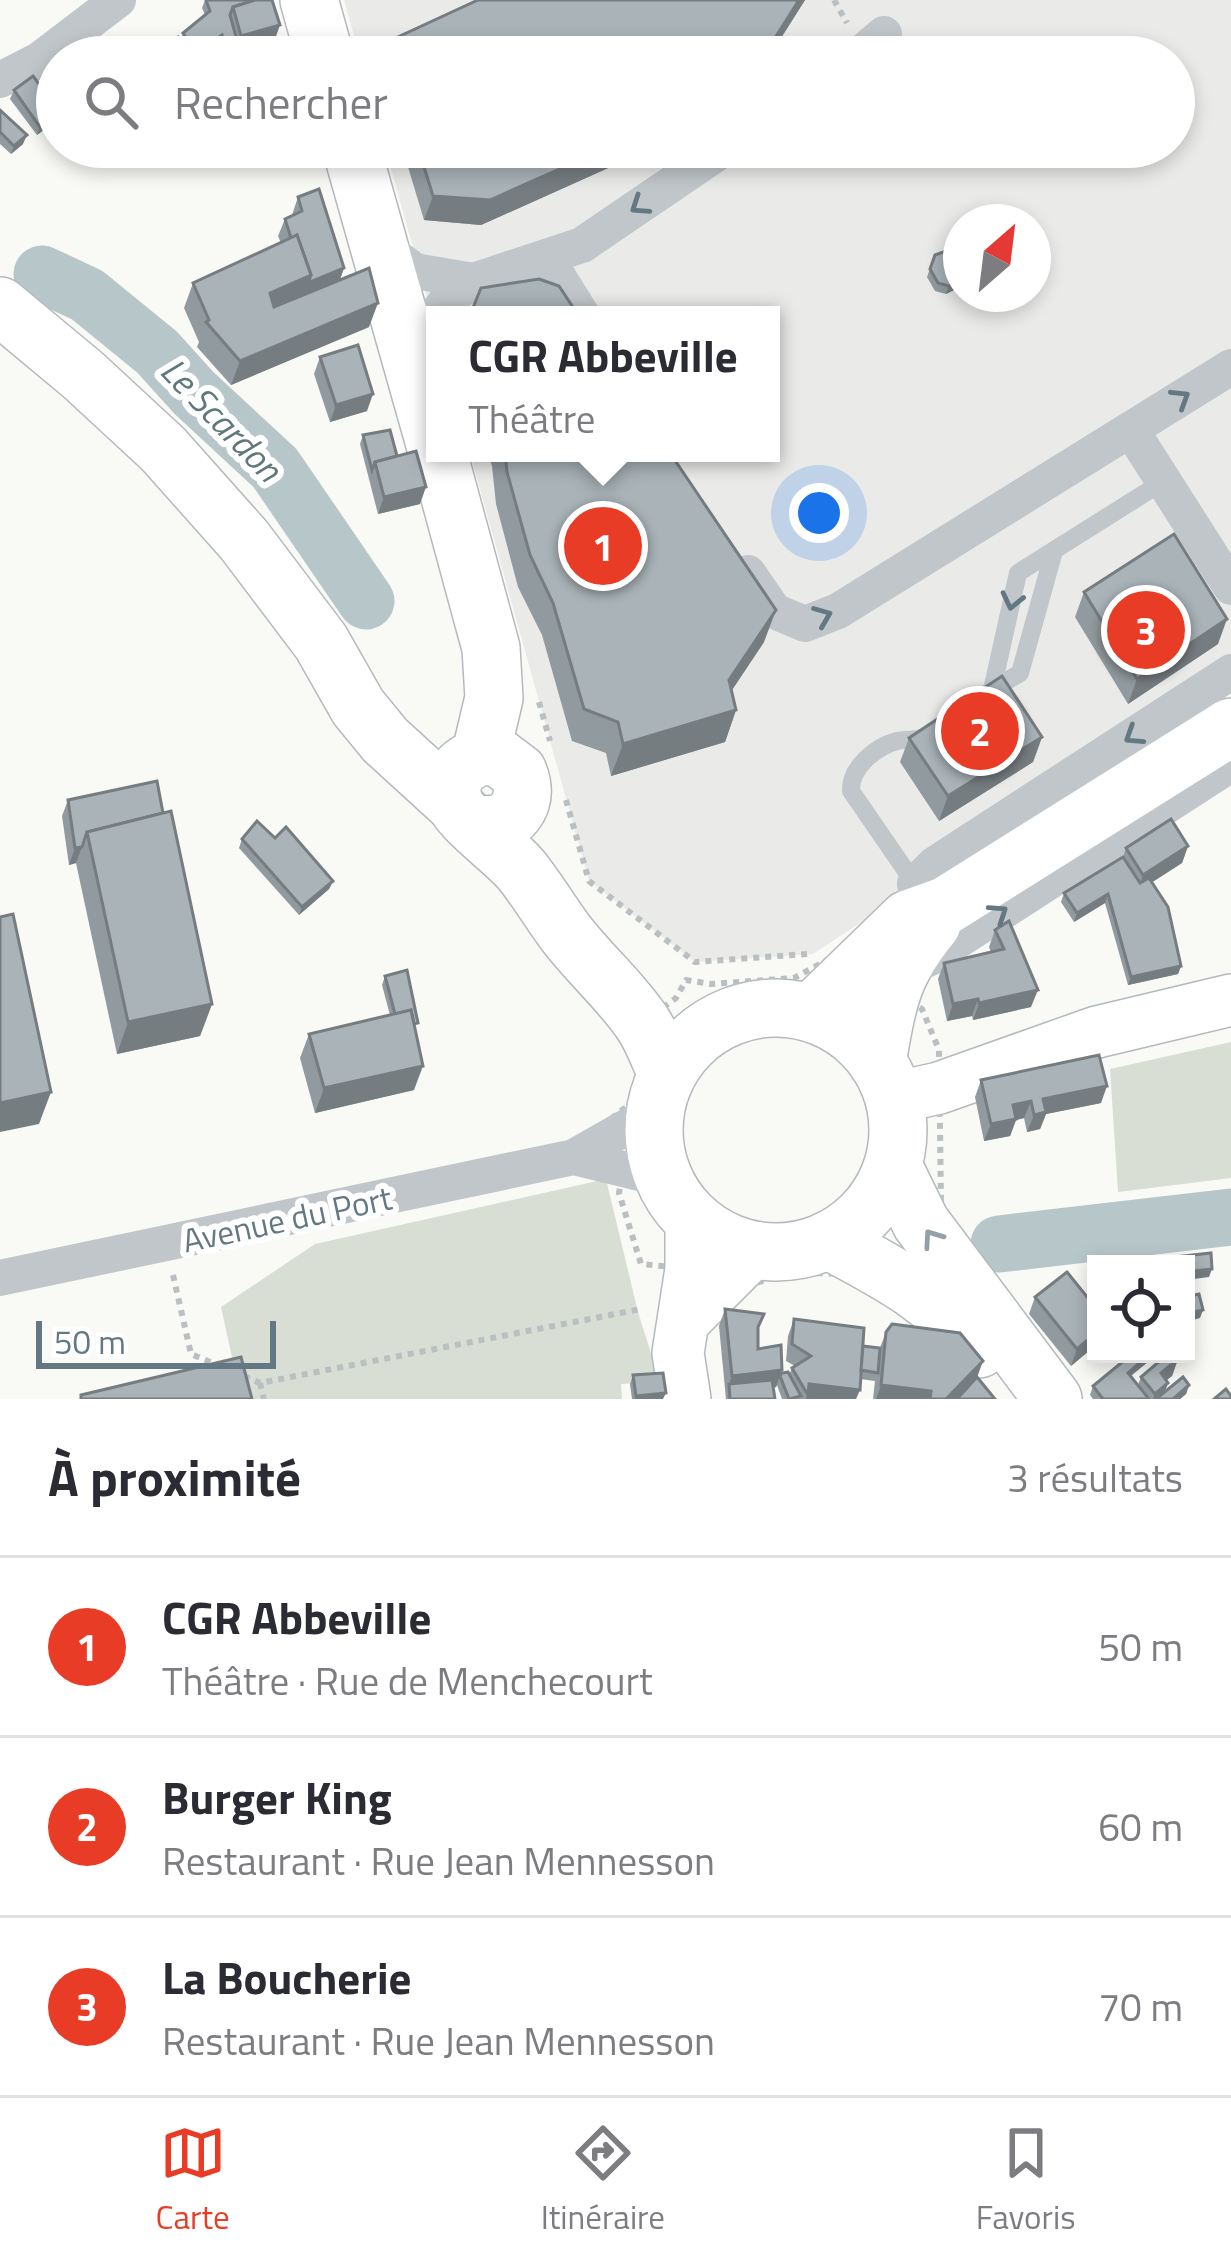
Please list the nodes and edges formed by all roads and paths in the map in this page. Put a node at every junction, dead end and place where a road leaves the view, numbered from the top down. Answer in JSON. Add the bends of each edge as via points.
{"nodes":[{"id":1,"x":118,"y":0,"type":"edge"},
{"id":2,"x":309,"y":0,"type":"edge"},
{"id":3,"x":71,"y":36,"type":"edge"},
{"id":4,"x":319,"y":36,"type":"edge"},
{"id":5,"x":36,"y":62,"type":"edge"},
{"id":6,"x":0,"y":80,"type":"edge"},
{"id":7,"x":356,"y":168,"type":"edge"},
{"id":8,"x":695,"y":168,"type":"edge"},
{"id":9,"x":376,"y":243,"type":"junction"},
{"id":10,"x":548,"y":259,"type":"junction"},
{"id":11,"x":473,"y":281,"type":"junction"},
{"id":12,"x":0,"y":290,"type":"edge"},
{"id":13,"x":0,"y":306,"type":"edge"},
{"id":14,"x":443,"y":306,"type":"edge"},
{"id":15,"x":577,"y":306,"type":"edge"},
{"id":16,"x":426,"y":327,"type":"edge"},
{"id":17,"x":407,"y":351,"type":"junction"},
{"id":18,"x":1231,"y":367,"type":"edge"},
{"id":19,"x":426,"y":414,"type":"edge"},
{"id":20,"x":1131,"y":430,"type":"junction"},
{"id":21,"x":440,"y":462,"type":"edge"},
{"id":22,"x":1164,"y":482,"type":"junction"},
{"id":23,"x":728,"y":543,"type":"edge"},
{"id":24,"x":1054,"y":550,"type":"junction"},
{"id":25,"x":1231,"y":587,"type":"edge"},
{"id":26,"x":1231,"y":672,"type":"edge"},
{"id":27,"x":992,"y":690,"type":"junction"},
{"id":28,"x":538,"y":700,"type":"dead end"},
{"id":29,"x":957,"y":715,"type":"edge"},
{"id":30,"x":1231,"y":727,"type":"edge"},
{"id":31,"x":939,"y":728,"type":"edge"},
{"id":32,"x":1231,"y":764,"type":"edge"},
{"id":33,"x":504,"y":781,"type":"junction"},
{"id":34,"x":890,"y":942,"type":"junction"},
{"id":35,"x":675,"y":991,"type":"junction"},
{"id":36,"x":1231,"y":1000,"type":"edge"},
{"id":37,"x":811,"y":1013,"type":"junction"},
{"id":38,"x":728,"y":1018,"type":"junction"},
{"id":39,"x":904,"y":1083,"type":"junction"},
{"id":40,"x":893,"y":1166,"type":"junction"},
{"id":41,"x":674,"y":1216,"type":"junction"},
{"id":42,"x":921,"y":1223,"type":"junction"},
{"id":43,"x":165,"y":1245,"type":"junction"},
{"id":44,"x":852,"y":1253,"type":"junction"},
{"id":45,"x":0,"y":1278,"type":"edge"},
{"id":46,"x":225,"y":1368,"type":"edge"},
{"id":47,"x":243,"y":1376,"type":"edge"},
{"id":48,"x":260,"y":1383,"type":"junction"},
{"id":49,"x":264,"y":1399,"type":"edge"},
{"id":50,"x":685,"y":1399,"type":"edge"},
{"id":51,"x":1020,"y":1399,"type":"edge"},
{"id":52,"x":1053,"y":1399,"type":"edge"}],
"edges":[{"from":1,"to":3,"type":"street"},
{"from":2,"to":4,"type":"main road"},
{"from":5,"to":6,"type":"street"},
{"from":7,"to":9,"type":"main road"},
{"from":8,"to":10,"type":"street","one_way":true},
{"from":9,"to":11,"type":"street","via":[[415,271]]},
{"from":9,"to":17,"type":"main road"},
{"from":10,"to":11,"type":"street"},
{"from":10,"to":15,"type":"street"},
{"from":11,"to":14,"type":"street"},
{"from":12,"to":33,"type":"main road","via":[[200,446],[296,556],[392,708],[412,730]]},
{"from":13,"to":33,"type":"main road","via":[[164,448],[270,574],[371,723]]},
{"from":16,"to":17,"type":"street"},
{"from":17,"to":19,"type":"main road"},
{"from":20,"to":18,"type":"street","one_way":true},
{"from":20,"to":22,"type":"street"},
{"from":23,"to":20,"type":"street","one_way":true,"via":[[774,611],[806,624]]},
{"from":21,"to":33,"type":"main road","via":[[491,648]]},
{"from":22,"to":24,"type":"lane"},
{"from":22,"to":25,"type":"street"},
{"from":24,"to":27,"type":"lane","via":[[1020,673]]},
{"from":24,"to":27,"type":"lane","one_way":true,"via":[[1018,573]]},
{"from":26,"to":34,"type":"street","one_way":true,"via":[[935,864]]},
{"from":27,"to":29,"type":"lane"},
{"from":28,"to":33,"type":"path"},
{"from":30,"to":34,"type":"main road"},
{"from":31,"to":34,"type":"lane","via":[[922,741],[896,741],[850,780]]},
{"from":34,"to":32,"type":"street","one_way":true,"via":[[934,956]]},
{"from":33,"to":35,"type":"path"},
{"from":33,"to":35,"type":"main road","via":[[589,923],[623,960]]},
{"from":34,"to":35,"type":"path"},
{"from":34,"to":35,"type":"path","via":[[842,952],[794,978]]},
{"from":34,"to":37,"type":"main road"},
{"from":34,"to":39,"type":"main road"},
{"from":34,"to":39,"type":"path","via":[[939,1051]]},
{"from":35,"to":38,"type":"main road"},
{"from":35,"to":41,"type":"main road"},
{"from":35,"to":41,"type":"path","via":[[629,1105],[604,1124]]},
{"from":36,"to":39,"type":"street"},
{"from":37,"to":38,"type":"main road","via":[[766,1008]]},
{"from":37,"to":39,"type":"main road","via":[[856,1038]]},
{"from":38,"to":41,"type":"main road","via":[[683,1050]]},
{"from":39,"to":40,"type":"main road"},
{"from":39,"to":42,"type":"path","via":[[941,1205]]},
{"from":40,"to":42,"type":"main road"},
{"from":40,"to":44,"type":"main road","via":[[876,1201],[849,1228]]},
{"from":41,"to":41,"type":"path","via":[[619,1193],[640,1264]]},
{"from":41,"to":43,"type":"street","name":"Avenue du Port","via":[[574,1157]]},
{"from":41,"to":44,"type":"main road","via":[[801,1249]]},
{"from":41,"to":44,"type":"path","via":[[733,1294],[795,1272],[863,1276]]},
{"from":41,"to":48,"type":"path","via":[[638,1312]]},
{"from":41,"to":50,"type":"street"},
{"from":42,"to":44,"type":"path"},
{"from":52,"to":42,"type":"main road","one_way":true},
{"from":43,"to":45,"type":"street","name":"Avenue du Port"},
{"from":43,"to":46,"type":"path","via":[[191,1354]]},
{"from":44,"to":51,"type":"main road","via":[[947,1312]]},
{"from":47,"to":48,"type":"path"},
{"from":48,"to":49,"type":"path"}]}
